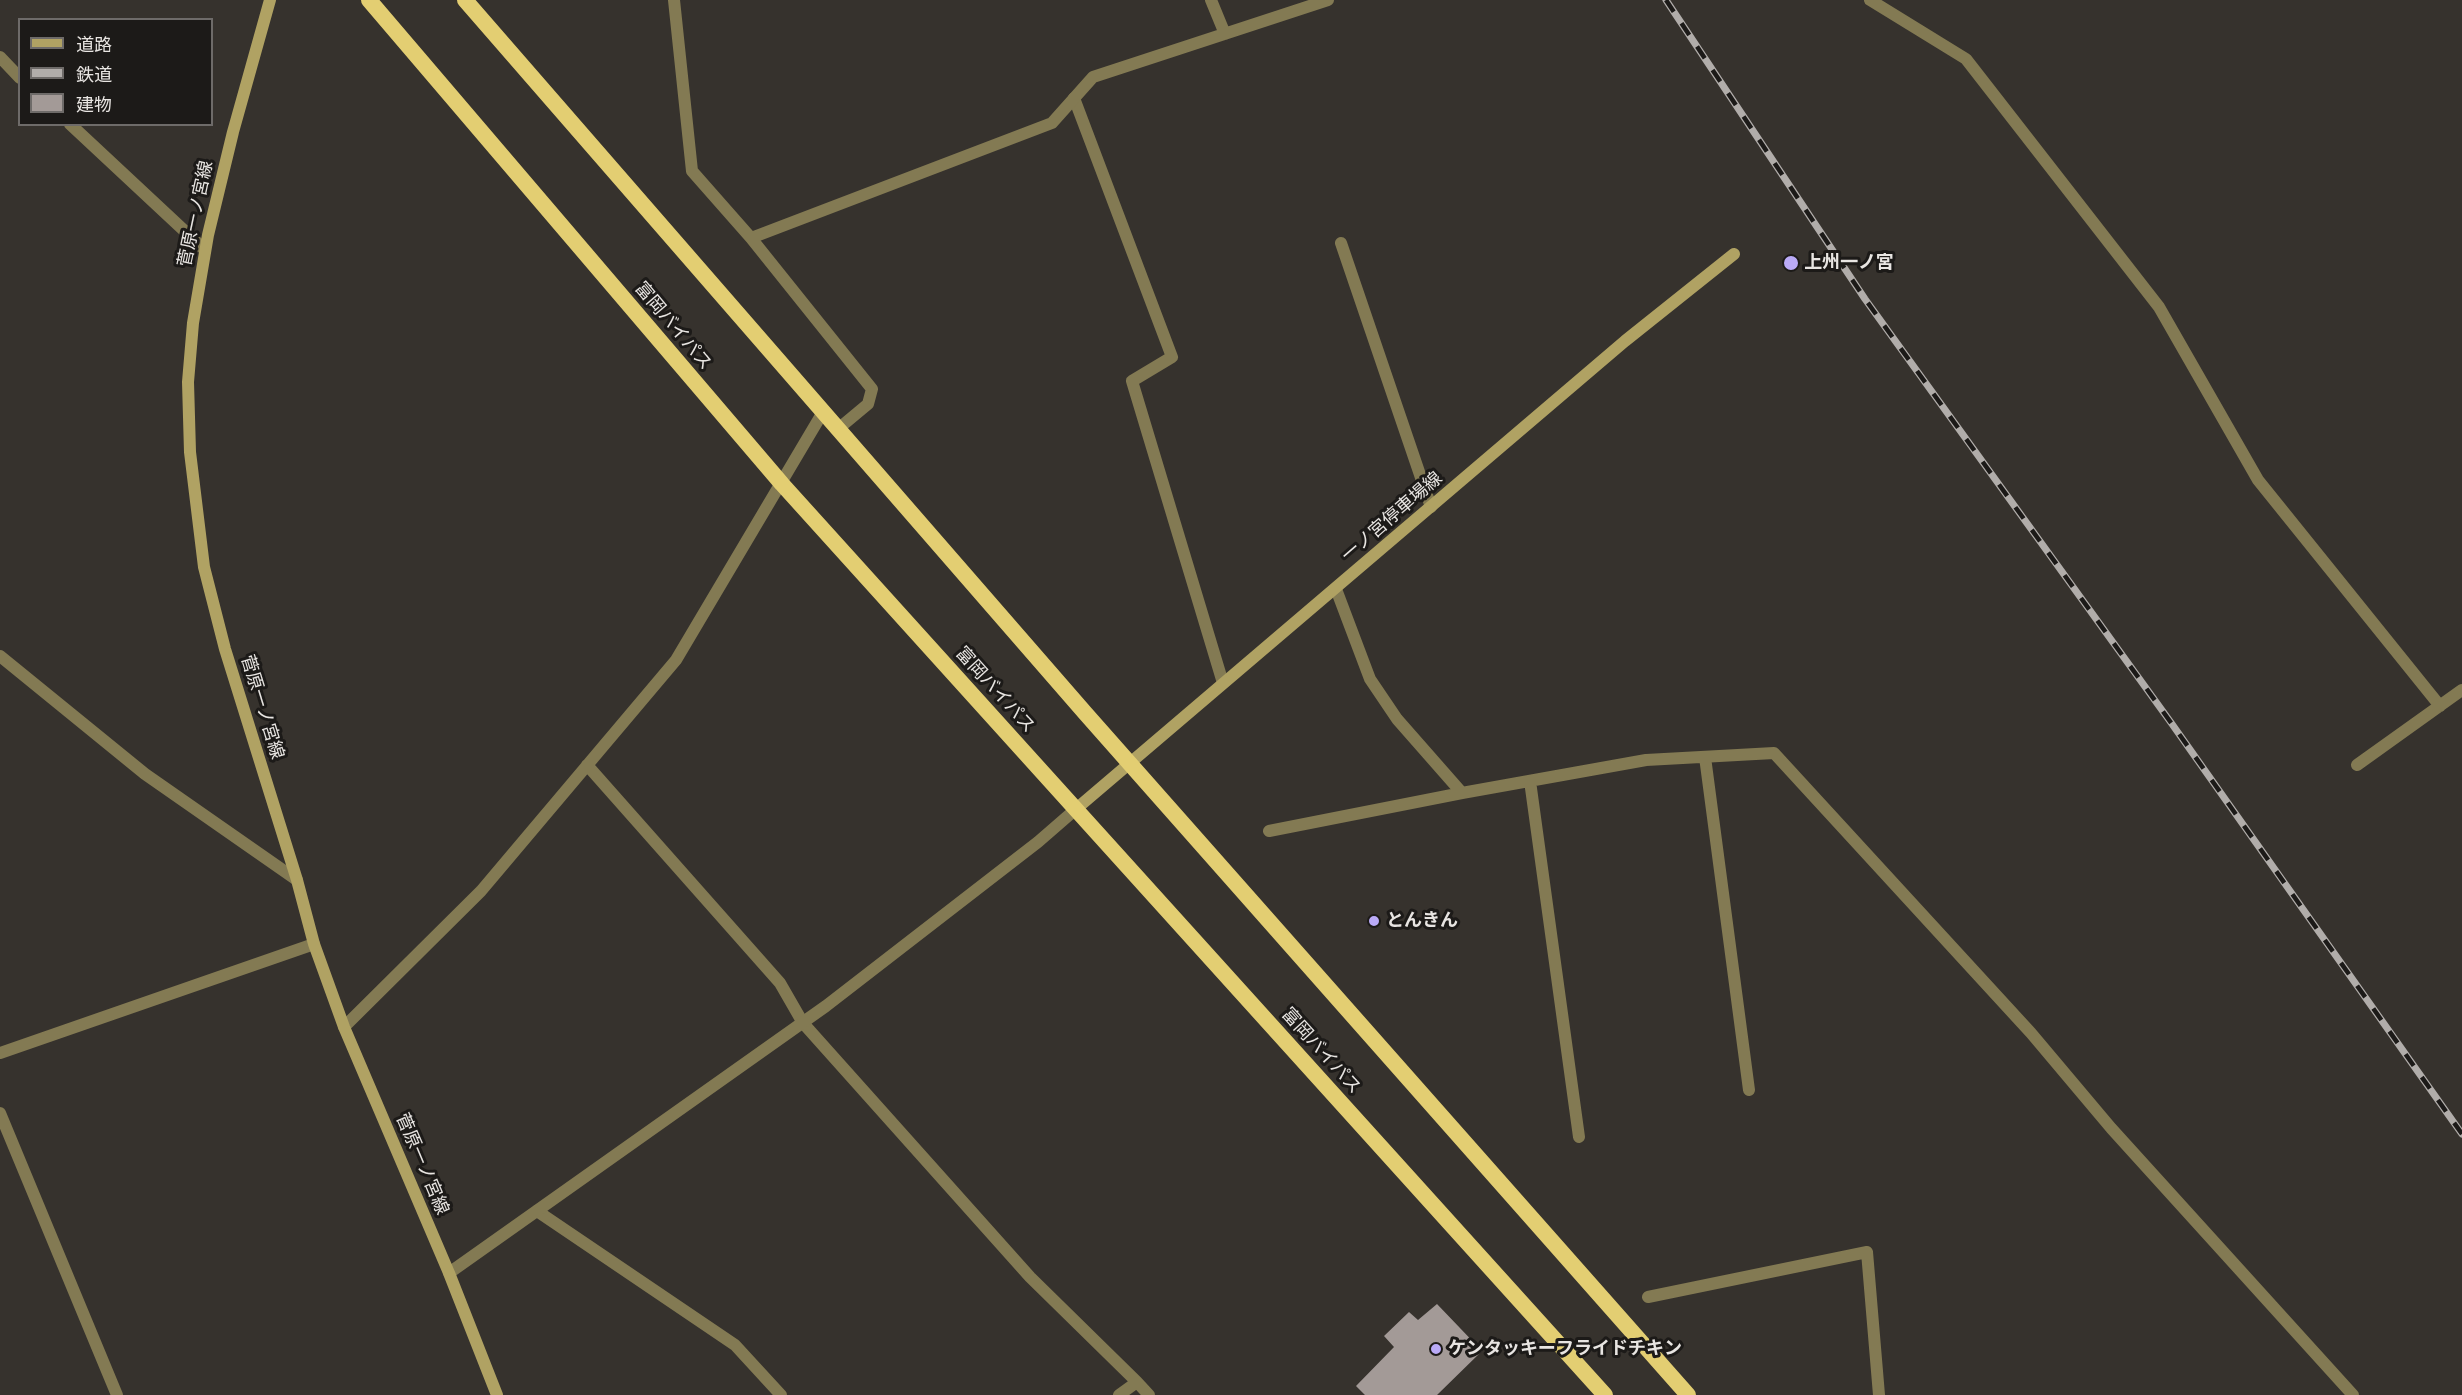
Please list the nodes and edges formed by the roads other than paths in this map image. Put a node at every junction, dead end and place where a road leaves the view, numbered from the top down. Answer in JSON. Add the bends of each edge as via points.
{"nodes":[{"id":1,"x":270,"y":0,"type":"edge"},
{"id":2,"x":369,"y":0,"type":"edge"},
{"id":3,"x":465,"y":0,"type":"edge"},
{"id":4,"x":674,"y":0,"type":"edge"},
{"id":5,"x":1211,"y":0,"type":"edge"},
{"id":6,"x":1328,"y":0,"type":"edge"},
{"id":7,"x":1870,"y":0,"type":"edge"},
{"id":8,"x":1225,"y":34,"type":"junction"},
{"id":9,"x":0,"y":57,"type":"edge"},
{"id":10,"x":18,"y":76,"type":"edge"},
{"id":11,"x":1074,"y":98,"type":"junction"},
{"id":12,"x":72,"y":126,"type":"edge"},
{"id":13,"x":750,"y":238,"type":"junction"},
{"id":14,"x":1341,"y":243,"type":"dead end"},
{"id":15,"x":205,"y":250,"type":"junction"},
{"id":16,"x":1734,"y":254,"type":"dead end"},
{"id":17,"x":824,"y":412,"type":"junction"},
{"id":18,"x":838,"y":429,"type":"junction"},
{"id":19,"x":782,"y":484,"type":"junction"},
{"id":20,"x":1431,"y":507,"type":"junction"},
{"id":21,"x":1336,"y":589,"type":"junction"},
{"id":22,"x":0,"y":656,"type":"edge"},
{"id":23,"x":1223,"y":683,"type":"junction"},
{"id":24,"x":2462,"y":690,"type":"edge"},
{"id":25,"x":2440,"y":706,"type":"junction"},
{"id":26,"x":1704,"y":757,"type":"junction"},
{"id":27,"x":1129,"y":762,"type":"junction"},
{"id":28,"x":587,"y":765,"type":"junction"},
{"id":29,"x":2356,"y":765,"type":"dead end"},
{"id":30,"x":1530,"y":781,"type":"junction"},
{"id":31,"x":1462,"y":793,"type":"junction"},
{"id":32,"x":1076,"y":808,"type":"junction"},
{"id":33,"x":1269,"y":831,"type":"dead end"},
{"id":34,"x":297,"y":880,"type":"junction"},
{"id":35,"x":314,"y":944,"type":"junction"},
{"id":36,"x":803,"y":1023,"type":"junction"},
{"id":37,"x":344,"y":1027,"type":"junction"},
{"id":38,"x":0,"y":1053,"type":"edge"},
{"id":39,"x":1749,"y":1090,"type":"dead end"},
{"id":40,"x":0,"y":1113,"type":"edge"},
{"id":41,"x":1579,"y":1137,"type":"dead end"},
{"id":42,"x":537,"y":1211,"type":"junction"},
{"id":43,"x":449,"y":1273,"type":"junction"},
{"id":44,"x":1648,"y":1298,"type":"dead end"},
{"id":45,"x":1137,"y":1382,"type":"junction"},
{"id":46,"x":117,"y":1395,"type":"edge"},
{"id":47,"x":497,"y":1395,"type":"edge"},
{"id":48,"x":781,"y":1395,"type":"edge"},
{"id":49,"x":1119,"y":1395,"type":"edge"},
{"id":50,"x":1149,"y":1395,"type":"edge"},
{"id":51,"x":1605,"y":1395,"type":"edge"},
{"id":52,"x":1688,"y":1395,"type":"edge"},
{"id":53,"x":1879,"y":1395,"type":"edge"},
{"id":54,"x":2353,"y":1395,"type":"edge"}],
"edges":[{"from":1,"to":15,"type":"main road","name":"菅原一ノ宮線"},
{"from":2,"to":19,"type":"highway","name":"富岡バイパス"},
{"from":3,"to":17,"type":"highway"},
{"from":4,"to":13,"type":"street","via":[[692,171]]},
{"from":5,"to":8,"type":"street"},
{"from":6,"to":8,"type":"street"},
{"from":7,"to":25,"type":"street","via":[[1966,59],[2159,307],[2258,480]]},
{"from":8,"to":11,"type":"street","via":[[1093,77]]},
{"from":9,"to":10,"type":"street"},
{"from":11,"to":13,"type":"street","via":[[1052,123]]},
{"from":11,"to":23,"type":"street","via":[[1172,357],[1132,381]]},
{"from":12,"to":15,"type":"street"},
{"from":13,"to":18,"type":"street","via":[[872,389],[868,404]]},
{"from":14,"to":20,"type":"street"},
{"from":15,"to":34,"type":"main road","name":"菅原一ノ宮線","via":[[188,382],[190,452],[204,567],[250,734]]},
{"from":16,"to":20,"type":"main road","name":"一ノ宮停車場線","via":[[1625,341]]},
{"from":17,"to":18,"type":"highway"},
{"from":17,"to":19,"type":"street"},
{"from":18,"to":27,"type":"highway"},
{"from":19,"to":28,"type":"street","via":[[676,660]]},
{"from":19,"to":32,"type":"highway","name":"富岡バイパス"},
{"from":20,"to":21,"type":"main road","name":"一ノ宮停車場線"},
{"from":21,"to":23,"type":"main road","name":"一ノ宮停車場線"},
{"from":21,"to":31,"type":"street","via":[[1370,679],[1397,719]]},
{"from":22,"to":34,"type":"street","via":[[145,774]]},
{"from":23,"to":27,"type":"main road","name":"一ノ宮停車場線"},
{"from":24,"to":25,"type":"street"},
{"from":25,"to":29,"type":"street"},
{"from":26,"to":30,"type":"street","via":[[1646,760]]},
{"from":26,"to":39,"type":"street"},
{"from":26,"to":54,"type":"street","via":[[1774,753],[2031,1033],[2111,1128]]},
{"from":27,"to":32,"type":"main road","name":"一ノ宮停車場線"},
{"from":27,"to":52,"type":"highway"},
{"from":28,"to":36,"type":"street","via":[[780,983]]},
{"from":28,"to":37,"type":"street","via":[[481,891]]},
{"from":30,"to":31,"type":"street"},
{"from":30,"to":41,"type":"street"},
{"from":31,"to":33,"type":"street"},
{"from":32,"to":36,"type":"street"},
{"from":32,"to":51,"type":"highway","name":"富岡バイパス"},
{"from":34,"to":35,"type":"main road","name":"菅原一ノ宮線"},
{"from":35,"to":37,"type":"main road","name":"菅原一ノ宮線"},
{"from":35,"to":38,"type":"street"},
{"from":36,"to":42,"type":"street"},
{"from":36,"to":45,"type":"street","via":[[1030,1277]]},
{"from":37,"to":43,"type":"main road","name":"菅原一ノ宮線"},
{"from":40,"to":46,"type":"street"},
{"from":42,"to":43,"type":"street"},
{"from":42,"to":48,"type":"street","via":[[735,1345]]},
{"from":43,"to":47,"type":"main road","name":"菅原一ノ宮線"},
{"from":44,"to":53,"type":"street","via":[[1867,1252]]},
{"from":45,"to":49,"type":"street"},
{"from":45,"to":50,"type":"street"}]}
